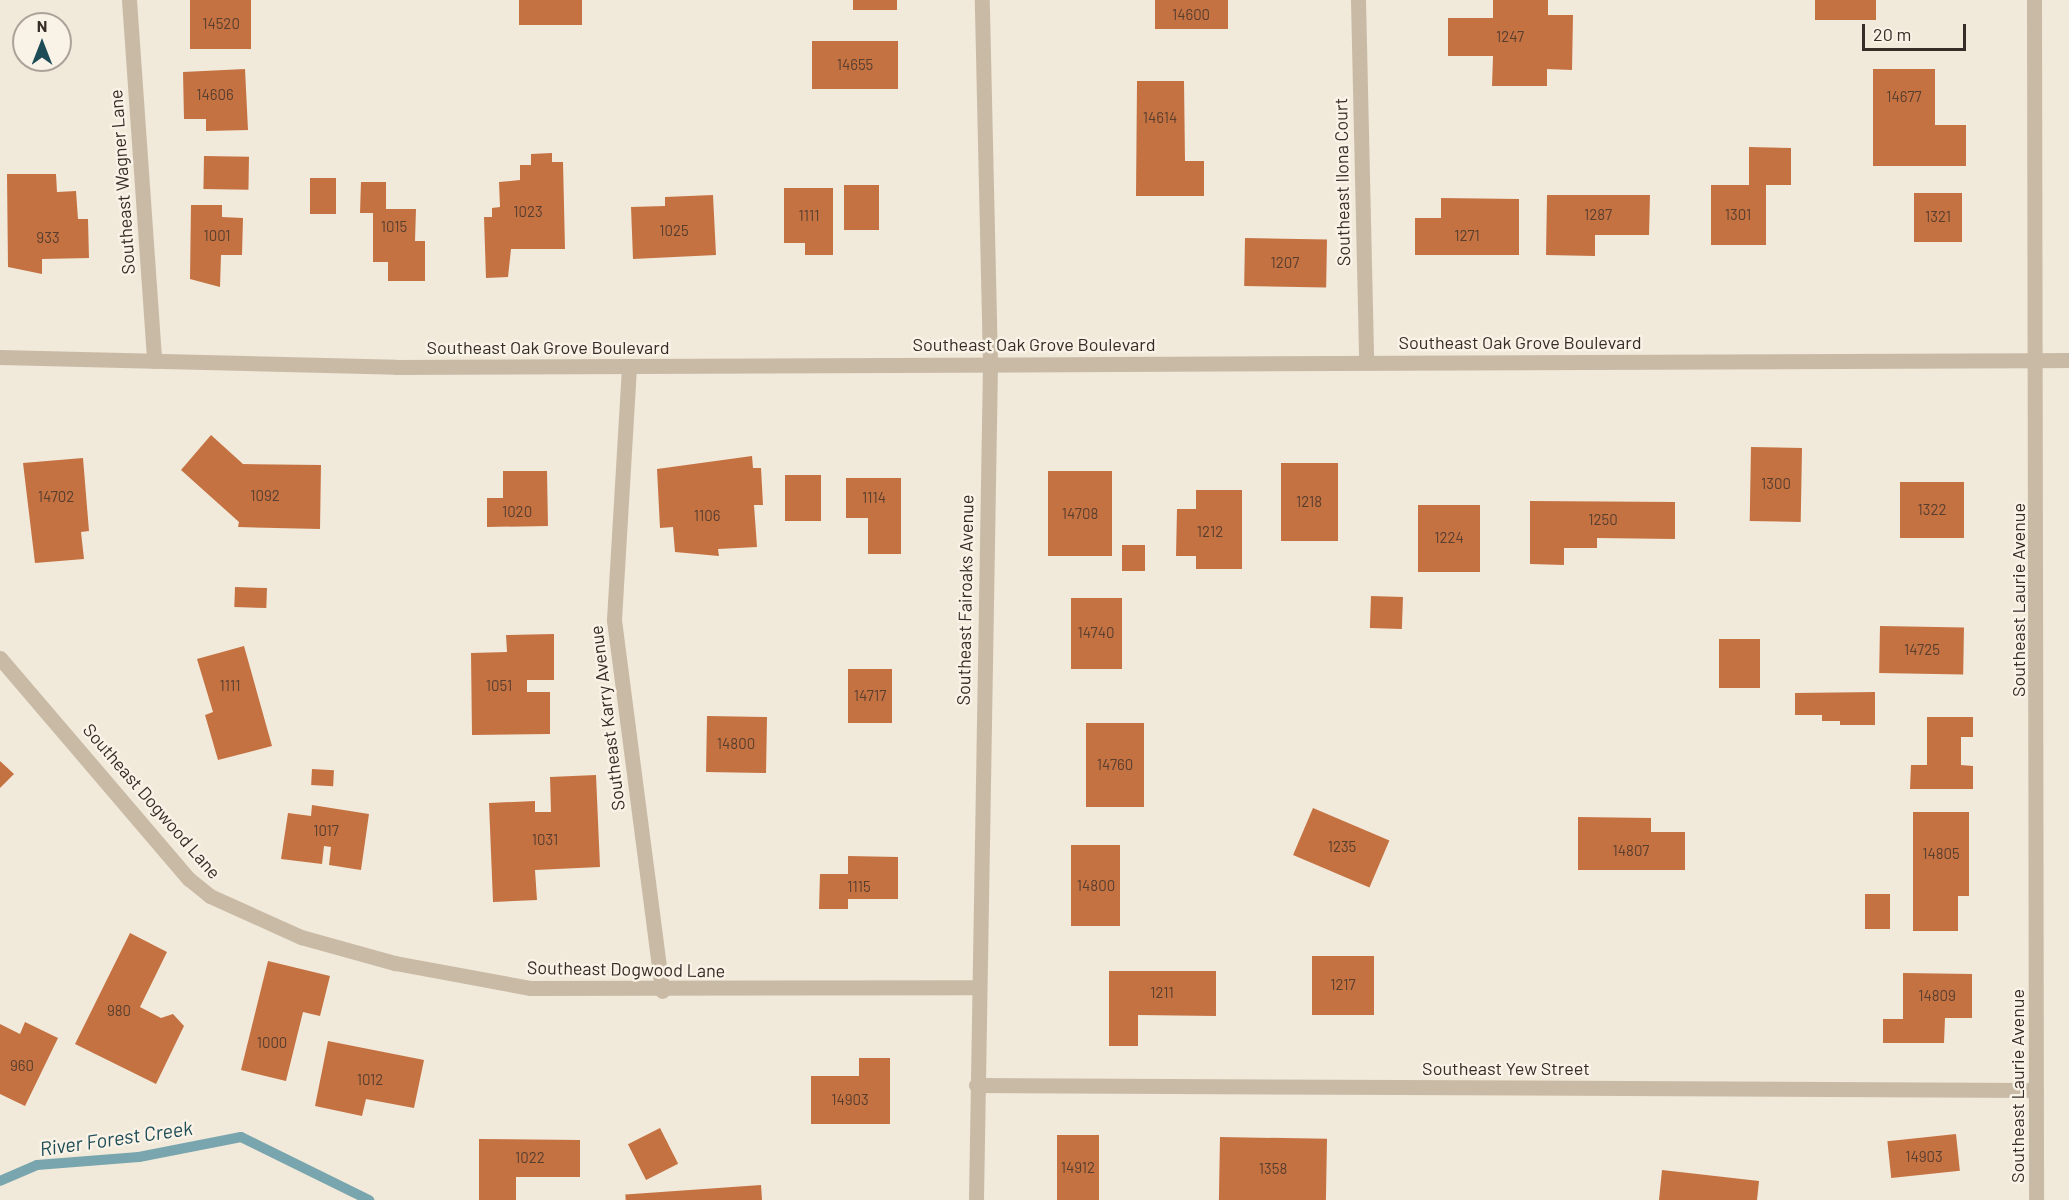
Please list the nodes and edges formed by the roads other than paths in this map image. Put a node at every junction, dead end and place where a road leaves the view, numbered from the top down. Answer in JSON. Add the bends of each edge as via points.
{"nodes":[{"id":1,"x":129,"y":0,"type":"edge"},
{"id":2,"x":982,"y":0,"type":"edge"},
{"id":3,"x":1358,"y":0,"type":"edge"},
{"id":4,"x":2034,"y":0,"type":"edge"},
{"id":5,"x":0,"y":357,"type":"edge"},
{"id":6,"x":2038,"y":360,"type":"junction"},
{"id":7,"x":2069,"y":360,"type":"edge"},
{"id":8,"x":154,"y":361,"type":"junction"},
{"id":9,"x":1366,"y":362,"type":"junction"},
{"id":10,"x":990,"y":363,"type":"junction"},
{"id":11,"x":629,"y":367,"type":"junction"},
{"id":12,"x":0,"y":658,"type":"edge"},
{"id":13,"x":977,"y":987,"type":"junction"},
{"id":14,"x":662,"y":991,"type":"junction"},
{"id":15,"x":976,"y":1085,"type":"junction"},
{"id":16,"x":2036,"y":1090,"type":"junction"},
{"id":17,"x":976,"y":1200,"type":"edge"},
{"id":18,"x":2036,"y":1200,"type":"edge"}],
"edges":[{"from":1,"to":8,"type":"street","name":"Southeast Wagner Lane"},
{"from":2,"to":10,"type":"street","name":"Southeast Fairoaks Avenue"},
{"from":3,"to":9,"type":"street","name":"Southeast Ilona Court"},
{"from":4,"to":6,"type":"street","name":"Southeast Laurie Avenue"},
{"from":5,"to":8,"type":"street","name":"Southeast Oak Grove Boulevard"},
{"from":6,"to":7,"type":"street","name":"Southeast Oak Grove Boulevard"},
{"from":6,"to":9,"type":"street","name":"Southeast Oak Grove Boulevard"},
{"from":6,"to":16,"type":"street","name":"Southeast Laurie Avenue"},
{"from":8,"to":11,"type":"street","name":"Southeast Oak Grove Boulevard"},
{"from":9,"to":10,"type":"street","name":"Southeast Oak Grove Boulevard"},
{"from":10,"to":11,"type":"street","name":"Southeast Oak Grove Boulevard"},
{"from":10,"to":13,"type":"street","name":"Southeast Fairoaks Avenue"},
{"from":11,"to":14,"type":"street","name":"Southeast Karry Avenue","via":[[614,620]]},
{"from":12,"to":14,"type":"street","name":"Southeast Dogwood Lane","via":[[189,879],[242,912],[301,937],[453,975],[530,988]]},
{"from":13,"to":14,"type":"street","name":"Southeast Dogwood Lane"},
{"from":13,"to":15,"type":"street","name":"Southeast Fairoaks Avenue"},
{"from":15,"to":16,"type":"street","name":"Southeast Yew Street"},
{"from":15,"to":17,"type":"street","name":"Southeast Fairoaks Avenue"},
{"from":16,"to":18,"type":"street","name":"Southeast Laurie Avenue"}]}
